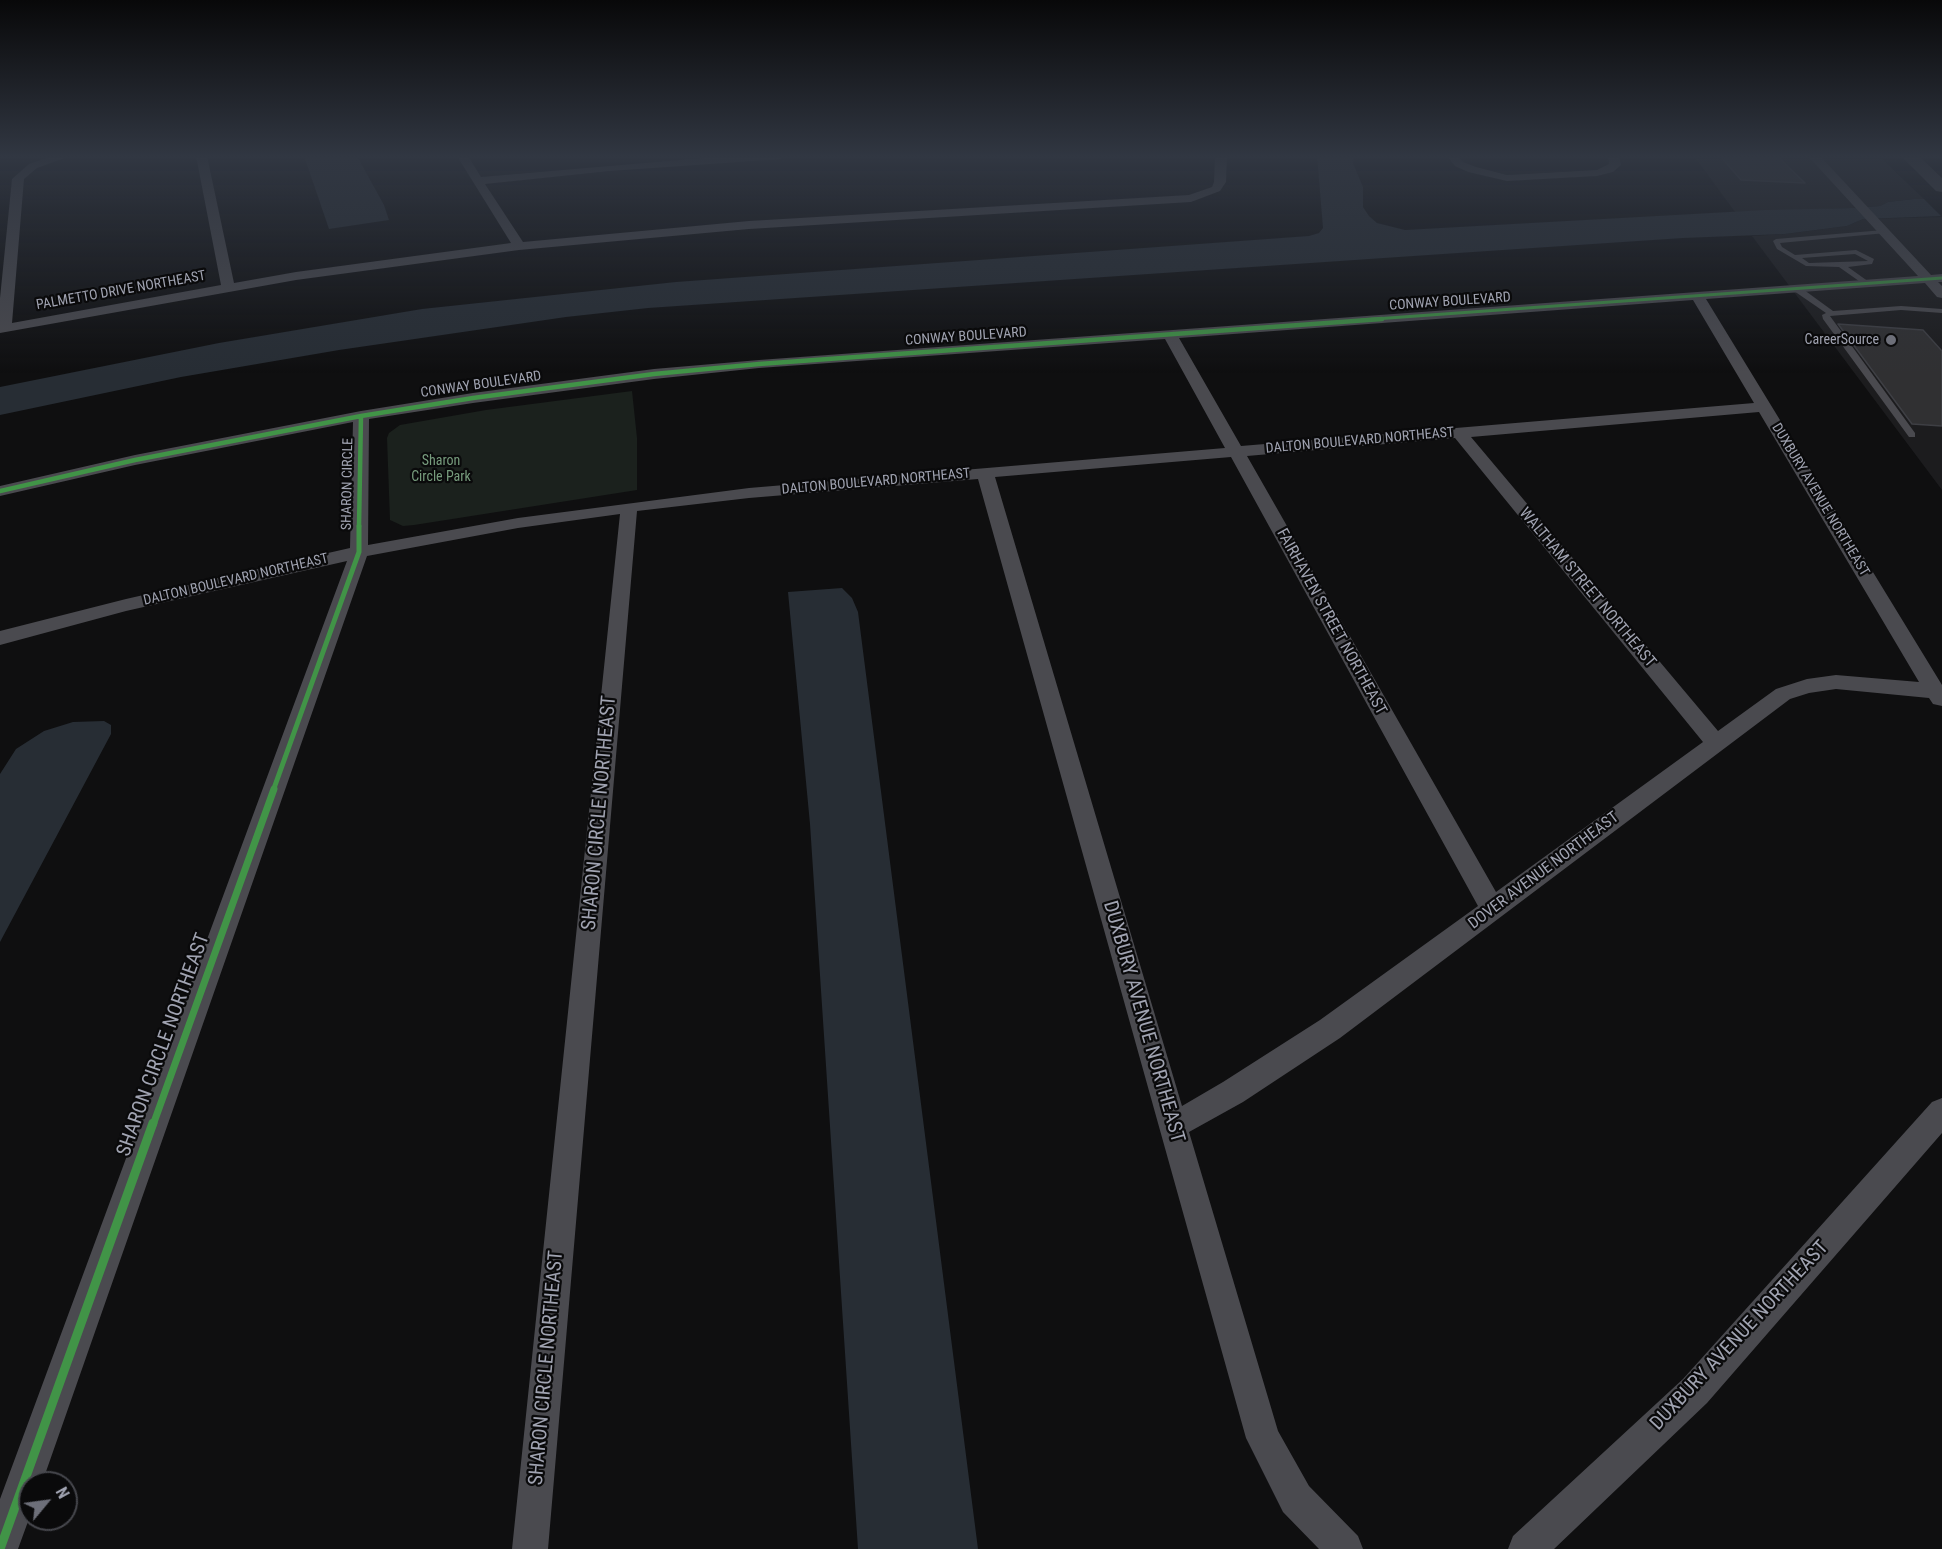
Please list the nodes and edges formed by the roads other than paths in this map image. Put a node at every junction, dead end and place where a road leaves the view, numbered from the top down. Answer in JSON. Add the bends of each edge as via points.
{"nodes":[{"id":1,"x":13,"y":228,"type":"edge"},
{"id":2,"x":216,"y":228,"type":"edge"},
{"id":3,"x":508,"y":228,"type":"edge"},
{"id":4,"x":713,"y":228,"type":"edge"},
{"id":5,"x":1881,"y":228,"type":"edge"},
{"id":6,"x":1884,"y":232,"type":"junction"},
{"id":7,"x":1823,"y":236,"type":"junction"},
{"id":8,"x":1831,"y":242,"type":"dead end"},
{"id":9,"x":519,"y":246,"type":"junction"},
{"id":10,"x":1843,"y":252,"type":"junction"},
{"id":11,"x":1790,"y":256,"type":"junction"},
{"id":12,"x":1854,"y":264,"type":"junction"},
{"id":13,"x":1841,"y":265,"type":"junction"},
{"id":14,"x":1808,"y":266,"type":"junction"},
{"id":15,"x":1935,"y":278,"type":"edge"},
{"id":16,"x":1866,"y":284,"type":"junction"},
{"id":17,"x":228,"y":287,"type":"junction"},
{"id":18,"x":1797,"y":289,"type":"junction"},
{"id":19,"x":1942,"y":294,"type":"edge"},
{"id":20,"x":1697,"y":296,"type":"junction"},
{"id":21,"x":1942,"y":311,"type":"edge"},
{"id":22,"x":1831,"y":313,"type":"junction"},
{"id":23,"x":2,"y":328,"type":"edge"},
{"id":24,"x":1170,"y":334,"type":"junction"},
{"id":25,"x":1764,"y":407,"type":"junction"},
{"id":26,"x":361,"y":416,"type":"junction"},
{"id":27,"x":1459,"y":433,"type":"junction"},
{"id":28,"x":1911,"y":435,"type":"dead end"},
{"id":29,"x":1236,"y":452,"type":"junction"},
{"id":30,"x":985,"y":473,"type":"junction"},
{"id":31,"x":0,"y":491,"type":"edge"},
{"id":32,"x":629,"y":507,"type":"junction"},
{"id":33,"x":359,"y":552,"type":"junction"},
{"id":34,"x":0,"y":638,"type":"edge"},
{"id":35,"x":1938,"y":697,"type":"edge"},
{"id":36,"x":1716,"y":743,"type":"junction"},
{"id":37,"x":1493,"y":910,"type":"junction"},
{"id":38,"x":1942,"y":1112,"type":"edge"},
{"id":39,"x":1173,"y":1126,"type":"junction"},
{"id":40,"x":0,"y":1549,"type":"edge"},
{"id":41,"x":530,"y":1549,"type":"edge"},
{"id":42,"x":1345,"y":1549,"type":"edge"},
{"id":43,"x":1526,"y":1549,"type":"edge"}],
"edges":[{"from":1,"to":23,"type":"street"},
{"from":2,"to":17,"type":"street"},
{"from":3,"to":9,"type":"street"},
{"from":4,"to":9,"type":"street","name":"PALMETTO DRIVE NORTHEAST"},
{"from":5,"to":6,"type":"street"},
{"from":6,"to":7,"type":"lane"},
{"from":6,"to":15,"type":"street"},
{"from":7,"to":8,"type":"lane"},
{"from":7,"to":11,"type":"lane","via":[[1796,242],[1776,241]]},
{"from":9,"to":17,"type":"street","name":"PALMETTO DRIVE NORTHEAST"},
{"from":10,"to":11,"type":"lane"},
{"from":10,"to":12,"type":"lane"},
{"from":10,"to":12,"type":"lane","via":[[1856,252],[1872,260]]},
{"from":11,"to":14,"type":"lane"},
{"from":11,"to":14,"type":"lane","via":[[1780,257],[1789,265]]},
{"from":12,"to":13,"type":"lane"},
{"from":13,"to":14,"type":"lane"},
{"from":13,"to":16,"type":"lane"},
{"from":15,"to":16,"type":"street","name":"CONWAY BOULEVARD"},
{"from":15,"to":19,"type":"street"},
{"from":16,"to":18,"type":"street","name":"CONWAY BOULEVARD"},
{"from":17,"to":23,"type":"street","name":"PALMETTO DRIVE NORTHEAST"},
{"from":18,"to":20,"type":"street","name":"CONWAY BOULEVARD"},
{"from":18,"to":22,"type":"lane"},
{"from":20,"to":24,"type":"street","name":"CONWAY BOULEVARD"},
{"from":20,"to":25,"type":"street","name":"DUXBURY AVENUE NORTHEAST"},
{"from":21,"to":22,"type":"lane","via":[[1901,308]]},
{"from":22,"to":28,"type":"lane","via":[[1826,317]]},
{"from":24,"to":26,"type":"street","name":"CONWAY BOULEVARD","via":[[666,373]]},
{"from":24,"to":29,"type":"street","name":"FAIRHAVEN STREET NORTHEAST"},
{"from":25,"to":27,"type":"street","name":"DALTON BOULEVARD NORTHEAST"},
{"from":25,"to":35,"type":"street","name":"DUXBURY AVENUE NORTHEAST"},
{"from":26,"to":31,"type":"street","name":"CONWAY BOULEVARD","via":[[158,455]]},
{"from":26,"to":33,"type":"street","name":"SHARON CIRCLE"},
{"from":27,"to":29,"type":"street","name":"DALTON BOULEVARD NORTHEAST"},
{"from":27,"to":36,"type":"street","name":"WALTHAM STREET NORTHEAST"},
{"from":29,"to":30,"type":"street","name":"DALTON BOULEVARD NORTHEAST"},
{"from":29,"to":37,"type":"street","name":"FAIRHAVEN STREET NORTHEAST"},
{"from":30,"to":32,"type":"street","name":"DALTON BOULEVARD NORTHEAST"},
{"from":30,"to":39,"type":"street","name":"DUXBURY AVENUE NORTHEAST"},
{"from":32,"to":33,"type":"street","name":"DALTON BOULEVARD NORTHEAST"},
{"from":32,"to":41,"type":"street","name":"SHARON CIRCLE NORTHEAST"},
{"from":33,"to":34,"type":"street","name":"DALTON BOULEVARD NORTHEAST"},
{"from":33,"to":40,"type":"street","name":"SHARON CIRCLE NORTHEAST"},
{"from":35,"to":36,"type":"street","name":"DOVER AVENUE NORTHEAST","via":[[1870,684],[1836,682],[1808,686],[1783,694]]},
{"from":36,"to":37,"type":"street","name":"DOVER AVENUE NORTHEAST"},
{"from":37,"to":39,"type":"street","name":"DOVER AVENUE NORTHEAST","via":[[1330,1029]]},
{"from":38,"to":43,"type":"street","name":"DUXBURY AVENUE NORTHEAST","via":[[1695,1391]]},
{"from":39,"to":42,"type":"street","name":"DUXBURY AVENUE NORTHEAST","via":[[1263,1438],[1296,1499]]}]}
